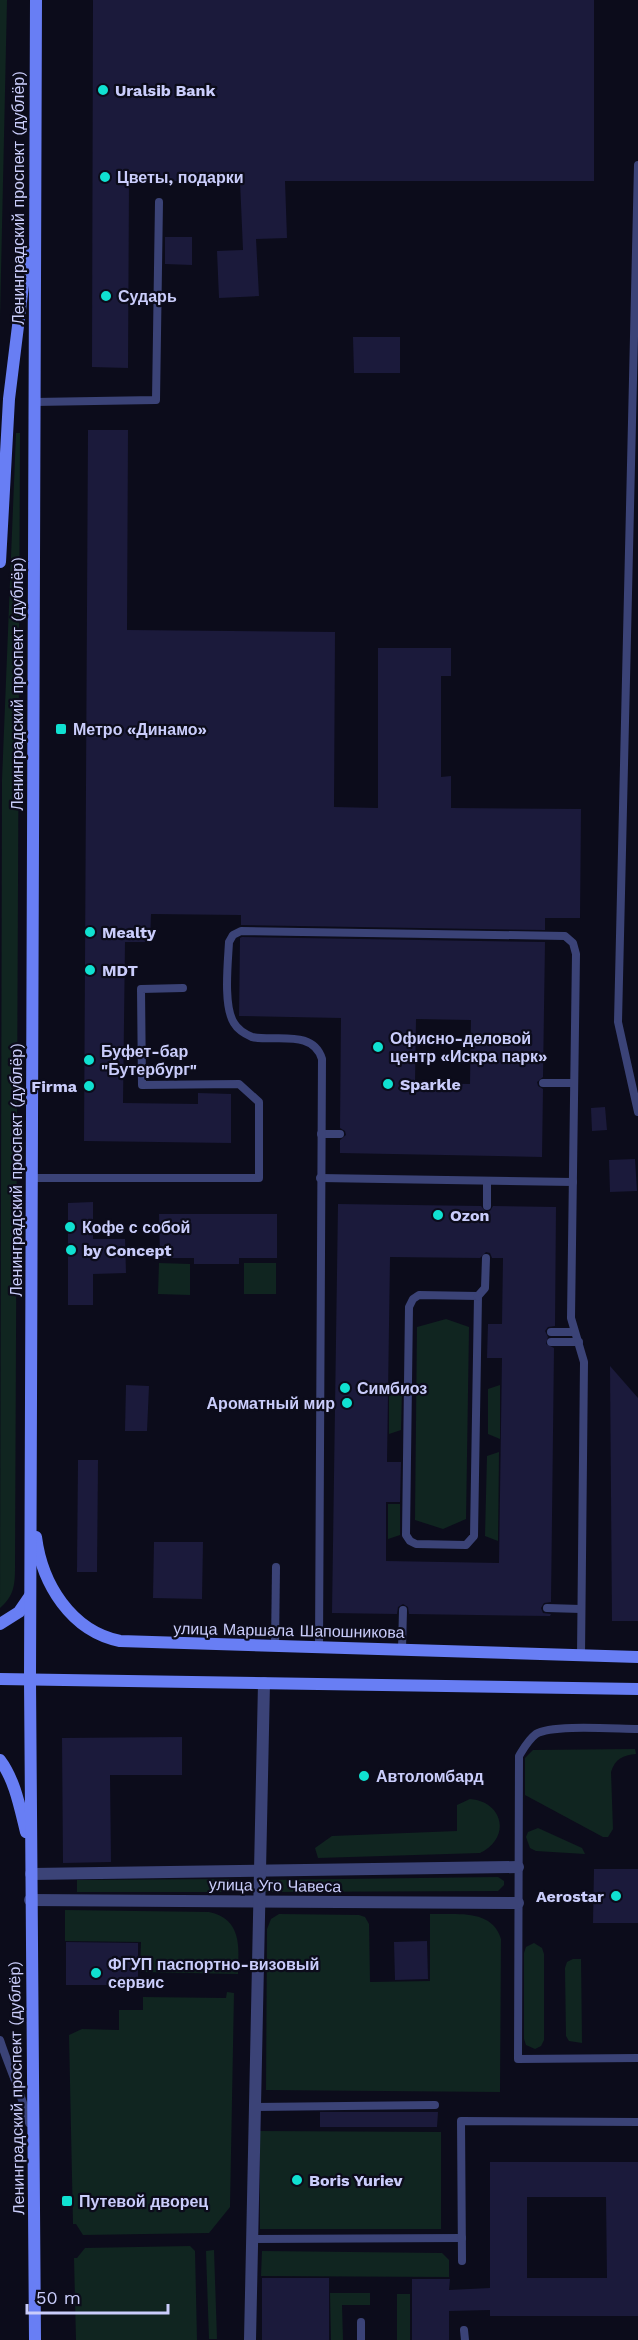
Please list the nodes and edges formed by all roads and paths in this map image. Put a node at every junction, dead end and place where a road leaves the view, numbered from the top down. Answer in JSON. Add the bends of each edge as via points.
{"nodes":[{"id":1,"x":36,"y":0,"type":"edge"},
{"id":2,"x":638,"y":165,"type":"edge"},
{"id":3,"x":34,"y":198,"type":"junction"},
{"id":4,"x":159,"y":202,"type":"dead end"},
{"id":5,"x":34,"y":402,"type":"junction"},
{"id":6,"x":0,"y":562,"type":"edge"},
{"id":7,"x":183,"y":988,"type":"dead end"},
{"id":8,"x":543,"y":1083,"type":"dead end"},
{"id":9,"x":574,"y":1083,"type":"junction"},
{"id":10,"x":638,"y":1112,"type":"edge"},
{"id":11,"x":321,"y":1134,"type":"junction"},
{"id":12,"x":340,"y":1134,"type":"dead end"},
{"id":13,"x":320,"y":1178,"type":"junction"},
{"id":14,"x":32,"y":1179,"type":"junction"},
{"id":15,"x":487,"y":1181,"type":"junction"},
{"id":16,"x":573,"y":1182,"type":"junction"},
{"id":17,"x":487,"y":1206,"type":"dead end"},
{"id":18,"x":486,"y":1258,"type":"dead end"},
{"id":19,"x":478,"y":1296,"type":"junction"},
{"id":20,"x":551,"y":1332,"type":"dead end"},
{"id":21,"x":574,"y":1332,"type":"junction"},
{"id":22,"x":551,"y":1342,"type":"dead end"},
{"id":23,"x":579,"y":1342,"type":"junction"},
{"id":24,"x":32,"y":1500,"type":"junction"},
{"id":25,"x":276,"y":1567,"type":"dead end"},
{"id":26,"x":30,"y":1596,"type":"junction"},
{"id":27,"x":547,"y":1608,"type":"dead end"},
{"id":28,"x":581,"y":1609,"type":"junction"},
{"id":29,"x":403,"y":1610,"type":"dead end"},
{"id":30,"x":0,"y":1624,"type":"edge"},
{"id":31,"x":275,"y":1646,"type":"junction"},
{"id":32,"x":319,"y":1647,"type":"junction"},
{"id":33,"x":402,"y":1649,"type":"junction"},
{"id":34,"x":580,"y":1655,"type":"junction"},
{"id":35,"x":638,"y":1657,"type":"edge"},
{"id":36,"x":0,"y":1679,"type":"edge"},
{"id":37,"x":30,"y":1680,"type":"junction"},
{"id":38,"x":264,"y":1683,"type":"junction"},
{"id":39,"x":638,"y":1689,"type":"edge"},
{"id":40,"x":638,"y":1729,"type":"edge"},
{"id":41,"x":0,"y":1760,"type":"edge"},
{"id":42,"x":31,"y":1847,"type":"junction"},
{"id":43,"x":518,"y":1867,"type":"junction"},
{"id":44,"x":259,"y":1871,"type":"junction"},
{"id":45,"x":31,"y":1874,"type":"junction"},
{"id":46,"x":30,"y":1900,"type":"junction"},
{"id":47,"x":259,"y":1901,"type":"junction"},
{"id":48,"x":518,"y":1903,"type":"junction"},
{"id":49,"x":0,"y":2040,"type":"edge"},
{"id":50,"x":638,"y":2058,"type":"edge"},
{"id":51,"x":435,"y":2105,"type":"dead end"},
{"id":52,"x":255,"y":2107,"type":"junction"},
{"id":53,"x":638,"y":2122,"type":"edge"},
{"id":54,"x":33,"y":2136,"type":"junction"},
{"id":55,"x":462,"y":2238,"type":"junction"},
{"id":56,"x":252,"y":2239,"type":"junction"},
{"id":57,"x":462,"y":2261,"type":"dead end"},
{"id":58,"x":361,"y":2322,"type":"dead end"},
{"id":59,"x":464,"y":2330,"type":"dead end"},
{"id":60,"x":35,"y":2340,"type":"edge"},
{"id":61,"x":250,"y":2340,"type":"edge"},
{"id":62,"x":361,"y":2340,"type":"edge"},
{"id":63,"x":465,"y":2340,"type":"edge"}],
"edges":[{"from":1,"to":3,"type":"main road","name":"Ленинградский проспект (дублёр)"},
{"from":2,"to":10,"type":"lane","via":[[618,1022]]},
{"from":3,"to":5,"type":"main road","name":"Ленинградский проспект (дублёр)"},
{"from":3,"to":6,"type":"main road","via":[[9,399]]},
{"from":4,"to":5,"type":"lane","via":[[156,400]]},
{"from":5,"to":14,"type":"main road","name":"Ленинградский проспект (дублёр)"},
{"from":7,"to":14,"type":"lane","via":[[141,989],[142,1085],[239,1083],[259,1102],[259,1178]]},
{"from":8,"to":9,"type":"lane"},
{"from":9,"to":11,"type":"lane","via":[[576,954],[573,943],[565,936],[237,932],[229,942],[230,1016],[238,1029],[252,1037],[305,1040],[316,1047],[321,1059]]},
{"from":9,"to":16,"type":"lane"},
{"from":11,"to":12,"type":"lane"},
{"from":11,"to":13,"type":"lane"},
{"from":13,"to":15,"type":"lane"},
{"from":13,"to":32,"type":"lane"},
{"from":14,"to":24,"type":"main road","name":"Ленинградский проспект (дублёр)"},
{"from":15,"to":16,"type":"lane"},
{"from":15,"to":17,"type":"lane"},
{"from":16,"to":21,"type":"lane"},
{"from":18,"to":19,"type":"lane","via":[[486,1284]]},
{"from":19,"to":19,"type":"lane","via":[[419,1295],[410,1302],[406,1535],[416,1544],[466,1545],[474,1536]]},
{"from":20,"to":21,"type":"lane"},
{"from":21,"to":23,"type":"lane"},
{"from":22,"to":23,"type":"lane"},
{"from":23,"to":28,"type":"lane","via":[[584,1362]]},
{"from":24,"to":26,"type":"main road","name":"Ленинградский проспект (дублёр)"},
{"from":24,"to":31,"type":"main road","name":"улица Маршала Шапошникова","via":[[37,1543],[51,1586],[71,1615],[93,1633],[120,1641]]},
{"from":25,"to":31,"type":"lane"},
{"from":26,"to":30,"type":"main road","via":[[19,1612]]},
{"from":26,"to":37,"type":"main road","name":"Ленинградский проспект (дублёр)"},
{"from":27,"to":28,"type":"lane"},
{"from":28,"to":34,"type":"lane"},
{"from":29,"to":33,"type":"lane"},
{"from":31,"to":32,"type":"main road","name":"улица Маршала Шапошникова"},
{"from":32,"to":33,"type":"main road","name":"улица Маршала Шапошникова"},
{"from":33,"to":34,"type":"main road","name":"улица Маршала Шапошникова"},
{"from":34,"to":35,"type":"main road","name":"улица Маршала Шапошникова"},
{"from":36,"to":37,"type":"main road"},
{"from":37,"to":38,"type":"main road"},
{"from":37,"to":42,"type":"main road","name":"Ленинградский проспект (дублёр)"},
{"from":38,"to":39,"type":"main road"},
{"from":38,"to":44,"type":"street"},
{"from":40,"to":43,"type":"lane","via":[[551,1729],[526,1744],[519,1756]]},
{"from":41,"to":42,"type":"main road"},
{"from":42,"to":45,"type":"main road","name":"Ленинградский проспект (дублёр)"},
{"from":43,"to":44,"type":"street","name":"улица Уго Чавеса"},
{"from":43,"to":48,"type":"lane"},
{"from":44,"to":45,"type":"street","name":"улица Уго Чавеса"},
{"from":44,"to":47,"type":"street"},
{"from":45,"to":46,"type":"main road","name":"Ленинградский проспект (дублёр)"},
{"from":46,"to":47,"type":"street","name":"улица Уго Чавеса"},
{"from":46,"to":54,"type":"main road","name":"Ленинградский проспект (дублёр)"},
{"from":47,"to":48,"type":"street","name":"улица Уго Чавеса"},
{"from":47,"to":52,"type":"street"},
{"from":48,"to":50,"type":"lane","via":[[518,2059]]},
{"from":49,"to":54,"type":"lane"},
{"from":51,"to":52,"type":"lane"},
{"from":52,"to":56,"type":"street"},
{"from":53,"to":55,"type":"lane","via":[[461,2121]]},
{"from":54,"to":60,"type":"main road","name":"Ленинградский проспект (дублёр)"},
{"from":55,"to":56,"type":"lane"},
{"from":55,"to":57,"type":"lane"},
{"from":56,"to":61,"type":"street"},
{"from":58,"to":62,"type":"lane"},
{"from":59,"to":63,"type":"lane"}]}
